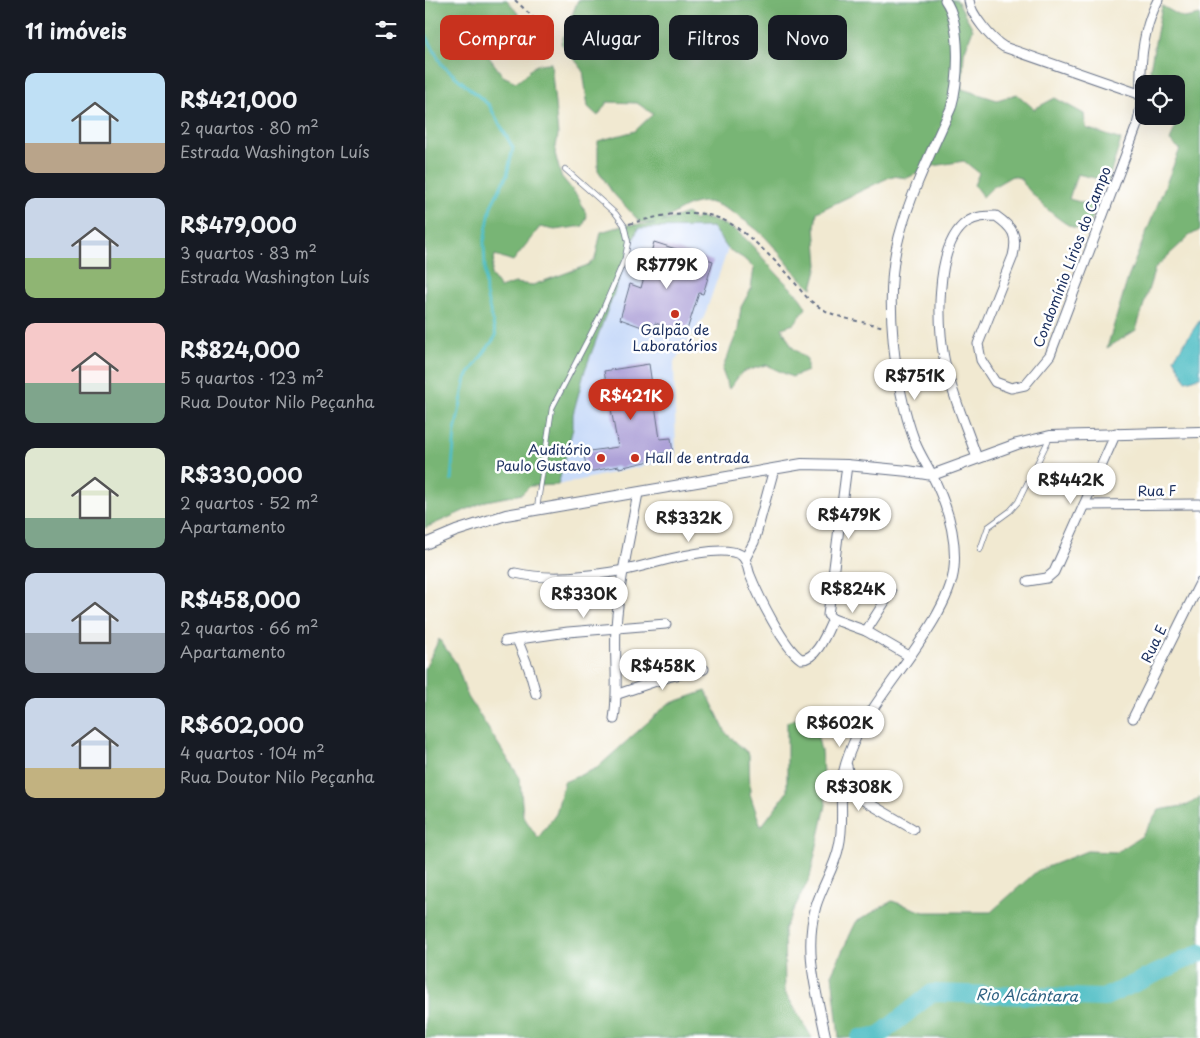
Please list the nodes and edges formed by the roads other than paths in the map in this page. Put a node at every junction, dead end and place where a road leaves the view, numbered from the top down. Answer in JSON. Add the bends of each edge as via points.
{"nodes":[{"id":1,"x":945,"y":0,"type":"edge"},
{"id":2,"x":969,"y":0,"type":"edge"},
{"id":3,"x":1157,"y":0,"type":"edge"},
{"id":4,"x":1142,"y":75,"type":"edge"},
{"id":5,"x":1135,"y":93,"type":"edge"},
{"id":6,"x":1137,"y":125,"type":"edge"},
{"id":7,"x":565,"y":169,"type":"dead end"},
{"id":8,"x":1200,"y":432,"type":"edge"},
{"id":9,"x":1116,"y":433,"type":"junction"},
{"id":10,"x":1051,"y":436,"type":"junction"},
{"id":11,"x":977,"y":458,"type":"junction"},
{"id":12,"x":847,"y":465,"type":"junction"},
{"id":13,"x":774,"y":469,"type":"junction"},
{"id":14,"x":932,"y":476,"type":"junction"},
{"id":15,"x":638,"y":493,"type":"junction"},
{"id":16,"x":1200,"y":504,"type":"edge"},
{"id":17,"x":1083,"y":505,"type":"junction"},
{"id":18,"x":537,"y":509,"type":"junction"},
{"id":19,"x":425,"y":544,"type":"edge"},
{"id":20,"x":980,"y":550,"type":"dead end"},
{"id":21,"x":745,"y":559,"type":"junction"},
{"id":22,"x":623,"y":570,"type":"junction"},
{"id":23,"x":515,"y":573,"type":"dead end"},
{"id":24,"x":1028,"y":581,"type":"dead end"},
{"id":25,"x":1200,"y":583,"type":"edge"},
{"id":26,"x":891,"y":592,"type":"dead end"},
{"id":27,"x":833,"y":619,"type":"junction"},
{"id":28,"x":666,"y":624,"type":"dead end"},
{"id":29,"x":616,"y":628,"type":"junction"},
{"id":30,"x":866,"y":631,"type":"junction"},
{"id":31,"x":517,"y":639,"type":"junction"},
{"id":32,"x":505,"y":641,"type":"dead end"},
{"id":33,"x":909,"y":656,"type":"junction"},
{"id":34,"x":704,"y":669,"type":"dead end"},
{"id":35,"x":536,"y":694,"type":"dead end"},
{"id":36,"x":618,"y":694,"type":"junction"},
{"id":37,"x":1133,"y":718,"type":"dead end"},
{"id":38,"x":614,"y":719,"type":"dead end"},
{"id":39,"x":847,"y":763,"type":"junction"},
{"id":40,"x":913,"y":829,"type":"dead end"},
{"id":41,"x":826,"y":1038,"type":"edge"}],
"edges":[{"from":1,"to":14,"type":"street","via":[[955,25],[955,92],[909,206],[892,270],[893,329],[904,406],[915,444]]},
{"from":2,"to":5,"type":"street","via":[[969,6],[981,23],[995,42],[1003,47]]},
{"from":3,"to":4,"type":"street","name":"Condomínio Lírios do Campo","via":[[1143,42]]},
{"from":6,"to":11,"type":"street","name":"Condomínio Lírios do Campo","via":[[1050,355],[1025,385],[1011,388],[995,382],[981,360],[978,344],[1013,256],[1016,242],[1010,226],[996,216],[979,217],[967,222],[956,234],[947,252],[939,311],[946,370]]},
{"from":7,"to":18,"type":"lane","via":[[604,202],[624,225],[628,242],[625,258],[600,316],[552,408]]},
{"from":8,"to":9,"type":"street"},
{"from":9,"to":10,"type":"street"},
{"from":9,"to":17,"type":"street"},
{"from":10,"to":11,"type":"street"},
{"from":10,"to":20,"type":"lane","via":[[1018,502],[988,527]]},
{"from":11,"to":14,"type":"street"},
{"from":12,"to":13,"type":"street","via":[[802,464]]},
{"from":12,"to":14,"type":"street"},
{"from":12,"to":27,"type":"street","via":[[828,611]]},
{"from":13,"to":15,"type":"street"},
{"from":13,"to":21,"type":"street","via":[[754,542]]},
{"from":14,"to":33,"type":"street","via":[[945,504],[953,535],[954,570],[933,620]]},
{"from":15,"to":18,"type":"street"},
{"from":15,"to":22,"type":"street"},
{"from":16,"to":17,"type":"street","name":"Rua F"},
{"from":17,"to":24,"type":"street","via":[[1054,572],[1047,578]]},
{"from":18,"to":19,"type":"street","via":[[506,515]]},
{"from":21,"to":22,"type":"street","via":[[723,551],[705,552]]},
{"from":21,"to":27,"type":"street","via":[[793,654],[801,659],[812,655]]},
{"from":22,"to":23,"type":"street","via":[[541,578]]},
{"from":22,"to":29,"type":"street"},
{"from":25,"to":37,"type":"street","name":"Rua E"},
{"from":26,"to":30,"type":"street"},
{"from":27,"to":30,"type":"street"},
{"from":28,"to":29,"type":"street"},
{"from":29,"to":31,"type":"street"},
{"from":29,"to":36,"type":"street"},
{"from":30,"to":33,"type":"street"},
{"from":31,"to":32,"type":"street"},
{"from":31,"to":35,"type":"street"},
{"from":33,"to":39,"type":"street","via":[[857,734]]},
{"from":34,"to":36,"type":"street","via":[[677,674]]},
{"from":36,"to":38,"type":"street"},
{"from":39,"to":40,"type":"street","via":[[850,782],[858,797]]},
{"from":39,"to":41,"type":"street","via":[[842,781],[839,847],[816,906],[811,932],[811,962]]}]}
